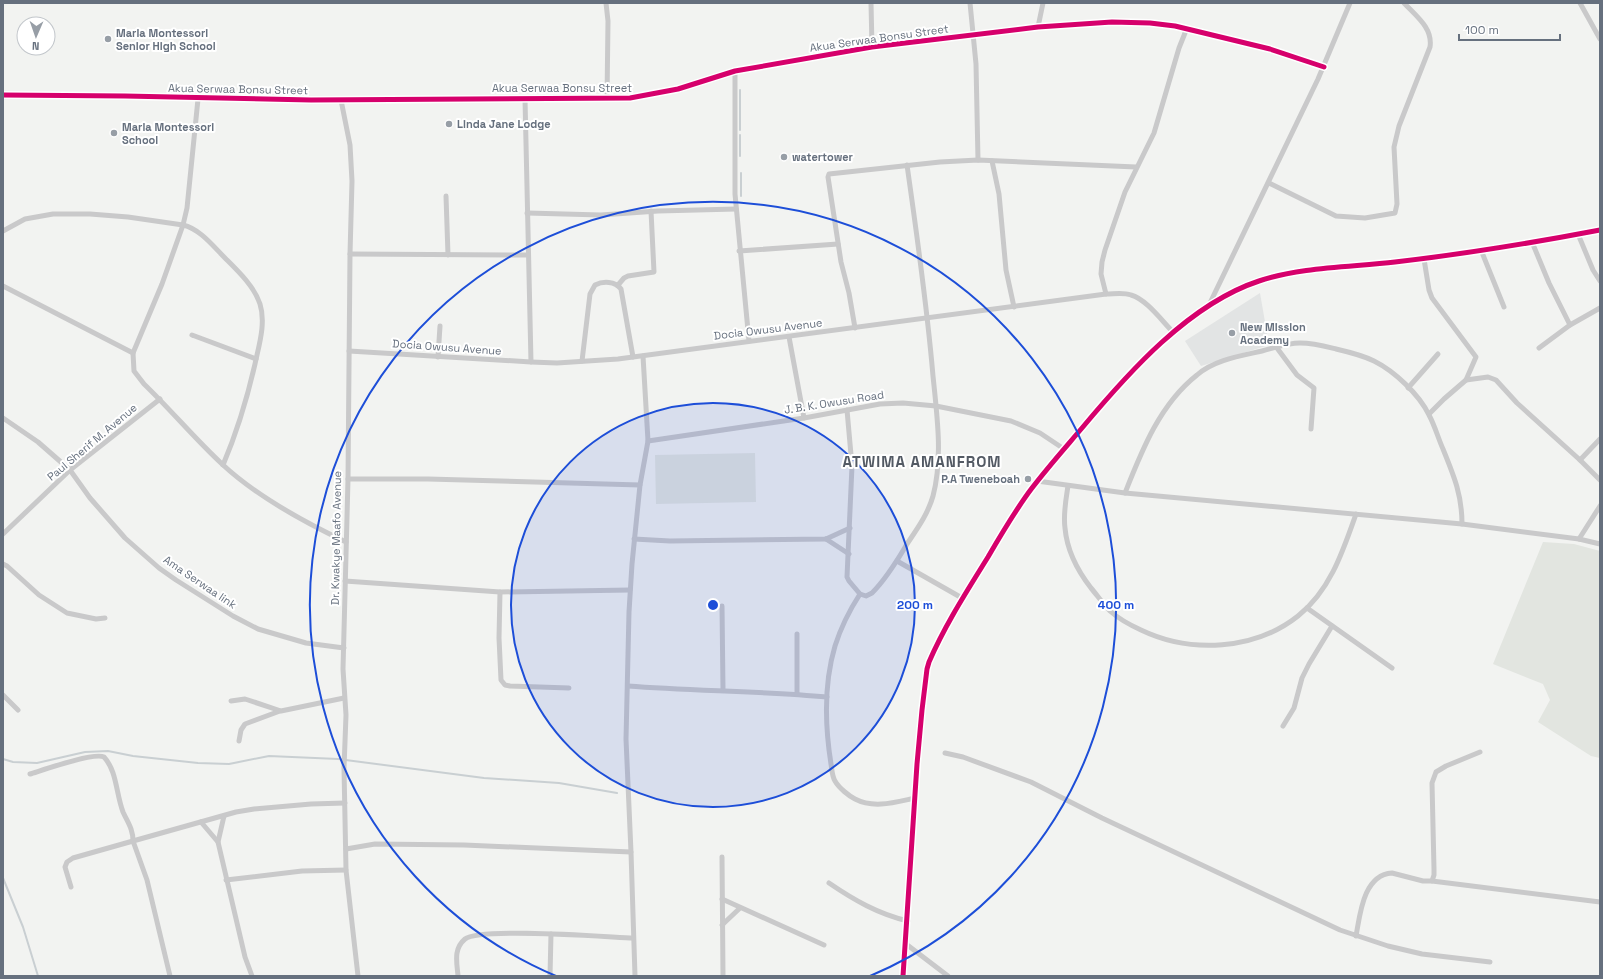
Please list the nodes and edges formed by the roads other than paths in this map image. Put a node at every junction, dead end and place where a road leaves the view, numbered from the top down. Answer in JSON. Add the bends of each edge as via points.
{"nodes":[{"id":1,"x":606,"y":3,"type":"edge"},
{"id":2,"x":871,"y":3,"type":"edge"},
{"id":3,"x":970,"y":3,"type":"edge"},
{"id":4,"x":1043,"y":3,"type":"edge"},
{"id":5,"x":1350,"y":3,"type":"edge"},
{"id":6,"x":1404,"y":3,"type":"edge"},
{"id":7,"x":1580,"y":3,"type":"edge"},
{"id":8,"x":1038,"y":27,"type":"junction"},
{"id":9,"x":1187,"y":28,"type":"junction"},
{"id":10,"x":973,"y":35,"type":"junction"},
{"id":11,"x":1600,"y":39,"type":"edge"},
{"id":12,"x":872,"y":47,"type":"junction"},
{"id":13,"x":1324,"y":66,"type":"junction"},
{"id":14,"x":735,"y":71,"type":"junction"},
{"id":15,"x":3,"y":95,"type":"edge"},
{"id":16,"x":198,"y":99,"type":"junction"},
{"id":17,"x":525,"y":99,"type":"junction"},
{"id":18,"x":607,"y":99,"type":"junction"},
{"id":19,"x":341,"y":100,"type":"junction"},
{"id":20,"x":978,"y":160,"type":"junction"},
{"id":21,"x":992,"y":161,"type":"junction"},
{"id":22,"x":907,"y":165,"type":"junction"},
{"id":23,"x":1136,"y":167,"type":"junction"},
{"id":24,"x":1268,"y":183,"type":"junction"},
{"id":25,"x":446,"y":196,"type":"dead end"},
{"id":26,"x":736,"y":208,"type":"junction"},
{"id":27,"x":651,"y":211,"type":"junction"},
{"id":28,"x":527,"y":213,"type":"junction"},
{"id":29,"x":182,"y":225,"type":"junction"},
{"id":30,"x":1600,"y":230,"type":"edge"},
{"id":31,"x":3,"y":231,"type":"edge"},
{"id":32,"x":1578,"y":234,"type":"junction"},
{"id":33,"x":1532,"y":242,"type":"junction"},
{"id":34,"x":838,"y":244,"type":"junction"},
{"id":35,"x":1481,"y":250,"type":"junction"},
{"id":36,"x":739,"y":251,"type":"junction"},
{"id":37,"x":350,"y":254,"type":"junction"},
{"id":38,"x":448,"y":255,"type":"junction"},
{"id":39,"x":528,"y":255,"type":"junction"},
{"id":40,"x":1424,"y":258,"type":"junction"},
{"id":41,"x":1600,"y":281,"type":"edge"},
{"id":42,"x":618,"y":285,"type":"junction"},
{"id":43,"x":3,"y":286,"type":"edge"},
{"id":44,"x":1106,"y":294,"type":"junction"},
{"id":45,"x":1210,"y":305,"type":"junction"},
{"id":46,"x":1504,"y":306,"type":"dead end"},
{"id":47,"x":1014,"y":307,"type":"junction"},
{"id":48,"x":1600,"y":308,"type":"edge"},
{"id":49,"x":928,"y":318,"type":"junction"},
{"id":50,"x":1570,"y":325,"type":"junction"},
{"id":51,"x":440,"y":326,"type":"dead end"},
{"id":52,"x":855,"y":328,"type":"junction"},
{"id":53,"x":1173,"y":332,"type":"junction"},
{"id":54,"x":192,"y":335,"type":"dead end"},
{"id":55,"x":789,"y":336,"type":"junction"},
{"id":56,"x":749,"y":341,"type":"junction"},
{"id":57,"x":1277,"y":348,"type":"junction"},
{"id":58,"x":1539,"y":348,"type":"dead end"},
{"id":59,"x":349,"y":351,"type":"junction"},
{"id":60,"x":133,"y":353,"type":"junction"},
{"id":61,"x":1438,"y":354,"type":"dead end"},
{"id":62,"x":643,"y":356,"type":"junction"},
{"id":63,"x":438,"y":357,"type":"junction"},
{"id":64,"x":633,"y":357,"type":"junction"},
{"id":65,"x":256,"y":359,"type":"junction"},
{"id":66,"x":582,"y":361,"type":"junction"},
{"id":67,"x":531,"y":362,"type":"junction"},
{"id":68,"x":1466,"y":380,"type":"junction"},
{"id":69,"x":1408,"y":388,"type":"junction"},
{"id":70,"x":160,"y":399,"type":"junction"},
{"id":71,"x":936,"y":406,"type":"junction"},
{"id":72,"x":847,"y":410,"type":"junction"},
{"id":73,"x":1429,"y":414,"type":"junction"},
{"id":74,"x":3,"y":418,"type":"edge"},
{"id":75,"x":804,"y":418,"type":"junction"},
{"id":76,"x":1311,"y":429,"type":"dead end"},
{"id":77,"x":1600,"y":438,"type":"edge"},
{"id":78,"x":648,"y":441,"type":"junction"},
{"id":79,"x":1064,"y":449,"type":"junction"},
{"id":80,"x":1580,"y":460,"type":"junction"},
{"id":81,"x":223,"y":465,"type":"junction"},
{"id":82,"x":70,"y":470,"type":"junction"},
{"id":83,"x":348,"y":479,"type":"junction"},
{"id":84,"x":1600,"y":480,"type":"edge"},
{"id":85,"x":1038,"y":482,"type":"junction"},
{"id":86,"x":640,"y":485,"type":"junction"},
{"id":87,"x":1068,"y":486,"type":"junction"},
{"id":88,"x":1125,"y":493,"type":"junction"},
{"id":89,"x":1600,"y":506,"type":"edge"},
{"id":90,"x":1356,"y":514,"type":"junction"},
{"id":91,"x":1462,"y":524,"type":"junction"},
{"id":92,"x":850,"y":528,"type":"junction"},
{"id":93,"x":3,"y":534,"type":"edge"},
{"id":94,"x":634,"y":539,"type":"junction"},
{"id":95,"x":826,"y":539,"type":"junction"},
{"id":96,"x":1579,"y":539,"type":"junction"},
{"id":97,"x":346,"y":542,"type":"junction"},
{"id":98,"x":1600,"y":544,"type":"edge"},
{"id":99,"x":849,"y":554,"type":"junction"},
{"id":100,"x":897,"y":561,"type":"junction"},
{"id":101,"x":3,"y":564,"type":"edge"},
{"id":102,"x":345,"y":581,"type":"junction"},
{"id":103,"x":630,"y":590,"type":"junction"},
{"id":104,"x":500,"y":592,"type":"junction"},
{"id":105,"x":860,"y":594,"type":"junction"},
{"id":106,"x":962,"y":598,"type":"junction"},
{"id":107,"x":722,"y":606,"type":"dead end"},
{"id":108,"x":1307,"y":608,"type":"junction"},
{"id":109,"x":105,"y":618,"type":"dead end"},
{"id":110,"x":1332,"y":626,"type":"junction"},
{"id":111,"x":797,"y":634,"type":"dead end"},
{"id":112,"x":344,"y":648,"type":"junction"},
{"id":113,"x":1392,"y":668,"type":"dead end"},
{"id":114,"x":628,"y":686,"type":"junction"},
{"id":115,"x":570,"y":688,"type":"dead end"},
{"id":116,"x":723,"y":690,"type":"junction"},
{"id":117,"x":797,"y":694,"type":"junction"},
{"id":118,"x":3,"y":695,"type":"edge"},
{"id":119,"x":827,"y":697,"type":"junction"},
{"id":120,"x":344,"y":698,"type":"junction"},
{"id":121,"x":230,"y":701,"type":"dead end"},
{"id":122,"x":18,"y":710,"type":"dead end"},
{"id":123,"x":281,"y":710,"type":"junction"},
{"id":124,"x":1283,"y":726,"type":"dead end"},
{"id":125,"x":239,"y":741,"type":"dead end"},
{"id":126,"x":1480,"y":752,"type":"dead end"},
{"id":127,"x":945,"y":753,"type":"dead end"},
{"id":128,"x":30,"y":774,"type":"dead end"},
{"id":129,"x":915,"y":798,"type":"junction"},
{"id":130,"x":345,"y":803,"type":"junction"},
{"id":131,"x":224,"y":816,"type":"junction"},
{"id":132,"x":201,"y":822,"type":"junction"},
{"id":133,"x":133,"y":841,"type":"junction"},
{"id":134,"x":218,"y":842,"type":"junction"},
{"id":135,"x":346,"y":849,"type":"junction"},
{"id":136,"x":631,"y":852,"type":"junction"},
{"id":137,"x":722,"y":857,"type":"dead end"},
{"id":138,"x":346,"y":870,"type":"junction"},
{"id":139,"x":226,"y":880,"type":"junction"},
{"id":140,"x":1432,"y":881,"type":"junction"},
{"id":141,"x":830,"y":883,"type":"dead end"},
{"id":142,"x":71,"y":888,"type":"dead end"},
{"id":143,"x":722,"y":899,"type":"junction"},
{"id":144,"x":1600,"y":902,"type":"edge"},
{"id":145,"x":740,"y":908,"type":"junction"},
{"id":146,"x":908,"y":921,"type":"junction"},
{"id":147,"x":722,"y":925,"type":"junction"},
{"id":148,"x":551,"y":934,"type":"junction"},
{"id":149,"x":1356,"y":936,"type":"junction"},
{"id":150,"x":633,"y":938,"type":"junction"},
{"id":151,"x":906,"y":944,"type":"junction"},
{"id":152,"x":824,"y":945,"type":"dead end"},
{"id":153,"x":1490,"y":962,"type":"dead end"},
{"id":154,"x":170,"y":976,"type":"edge"},
{"id":155,"x":252,"y":976,"type":"edge"},
{"id":156,"x":358,"y":976,"type":"edge"},
{"id":157,"x":458,"y":976,"type":"edge"},
{"id":158,"x":550,"y":976,"type":"edge"},
{"id":159,"x":635,"y":976,"type":"edge"},
{"id":160,"x":723,"y":976,"type":"edge"},
{"id":161,"x":903,"y":976,"type":"edge"},
{"id":162,"x":948,"y":976,"type":"edge"}],
"edges":[{"from":1,"to":18,"type":"street"},
{"from":2,"to":12,"type":"street"},
{"from":3,"to":10,"type":"street"},
{"from":4,"to":8,"type":"street"},
{"from":5,"to":13,"type":"street"},
{"from":6,"to":24,"type":"street","via":[[1428,30],[1431,41],[1399,126],[1394,147],[1397,204],[1395,212],[1365,218],[1336,216]]},
{"from":7,"to":11,"type":"street"},
{"from":8,"to":9,"type":"street","name":"Akua Serwaa Bonsu Street","via":[[1150,22]]},
{"from":8,"to":10,"type":"street","name":"Akua Serwaa Bonsu Street"},
{"from":9,"to":13,"type":"street","name":"Akua Serwaa Bonsu Street"},
{"from":9,"to":23,"type":"street","via":[[1154,133]]},
{"from":10,"to":12,"type":"street","name":"Akua Serwaa Bonsu Street"},
{"from":10,"to":20,"type":"street"},
{"from":12,"to":14,"type":"street","name":"Akua Serwaa Bonsu Street"},
{"from":13,"to":24,"type":"street"},
{"from":14,"to":18,"type":"street","name":"Akua Serwaa Bonsu Street","via":[[678,89],[641,97]]},
{"from":14,"to":26,"type":"street"},
{"from":15,"to":16,"type":"street","name":"Akua Serwaa Bonsu Street"},
{"from":16,"to":19,"type":"street","name":"Akua Serwaa Bonsu Street"},
{"from":16,"to":29,"type":"street","via":[[188,197]]},
{"from":17,"to":18,"type":"street","name":"Akua Serwaa Bonsu Street"},
{"from":17,"to":19,"type":"street","name":"Akua Serwaa Bonsu Street"},
{"from":17,"to":28,"type":"street"},
{"from":19,"to":37,"type":"street","name":"Dr. Kwakye Maafo Avenue","via":[[352,169]]},
{"from":20,"to":21,"type":"street"},
{"from":20,"to":22,"type":"street"},
{"from":21,"to":23,"type":"street"},
{"from":21,"to":47,"type":"street","via":[[1006,270]]},
{"from":22,"to":34,"type":"street","via":[[829,174]]},
{"from":22,"to":49,"type":"street"},
{"from":23,"to":44,"type":"street","via":[[1102,262],[1101,274]]},
{"from":24,"to":45,"type":"street"},
{"from":25,"to":38,"type":"street"},
{"from":26,"to":27,"type":"street"},
{"from":26,"to":36,"type":"street"},
{"from":27,"to":28,"type":"street","via":[[600,214]]},
{"from":27,"to":42,"type":"street","via":[[654,272],[628,276]]},
{"from":28,"to":39,"type":"street"},
{"from":29,"to":31,"type":"street","via":[[128,217],[53,214],[25,219]]},
{"from":29,"to":60,"type":"street","via":[[162,284]]},
{"from":29,"to":65,"type":"street","via":[[199,232],[256,294],[260,303],[262,326]]},
{"from":30,"to":32,"type":"street"},
{"from":32,"to":33,"type":"street"},
{"from":32,"to":41,"type":"street"},
{"from":33,"to":35,"type":"street"},
{"from":33,"to":50,"type":"street"},
{"from":34,"to":36,"type":"street"},
{"from":34,"to":52,"type":"street"},
{"from":35,"to":40,"type":"street"},
{"from":35,"to":46,"type":"street"},
{"from":36,"to":56,"type":"street"},
{"from":37,"to":38,"type":"street"},
{"from":37,"to":59,"type":"street","name":"Dr. Kwakye Maafo Avenue"},
{"from":38,"to":39,"type":"street"},
{"from":39,"to":67,"type":"street"},
{"from":40,"to":45,"type":"street","via":[[1284,274],[1252,284]]},
{"from":40,"to":68,"type":"street","via":[[1432,298],[1475,354]]},
{"from":42,"to":64,"type":"street","via":[[622,289]]},
{"from":42,"to":66,"type":"street","via":[[599,283],[592,289]]},
{"from":43,"to":60,"type":"street"},
{"from":44,"to":47,"type":"street","name":"Docia Owusu Avenue"},
{"from":44,"to":53,"type":"street","name":"Docia Owusu Avenue","via":[[1137,297]]},
{"from":45,"to":53,"type":"street"},
{"from":47,"to":49,"type":"street","name":"Docia Owusu Avenue"},
{"from":48,"to":50,"type":"street"},
{"from":49,"to":52,"type":"street","name":"Docia Owusu Avenue"},
{"from":49,"to":71,"type":"street"},
{"from":50,"to":58,"type":"street"},
{"from":51,"to":63,"type":"street"},
{"from":52,"to":55,"type":"street","name":"Docia Owusu Avenue"},
{"from":53,"to":79,"type":"street","via":[[1114,390]]},
{"from":54,"to":65,"type":"street"},
{"from":55,"to":56,"type":"street","name":"Docia Owusu Avenue"},
{"from":55,"to":75,"type":"street"},
{"from":56,"to":62,"type":"street","name":"Docia Owusu Avenue"},
{"from":57,"to":69,"type":"street","via":[[1299,343],[1311,344],[1358,355],[1383,366]]},
{"from":57,"to":76,"type":"street","via":[[1297,375],[1314,388]]},
{"from":57,"to":88,"type":"street","via":[[1218,363],[1202,370],[1188,382],[1145,443]]},
{"from":59,"to":63,"type":"street","name":"Docia Owusu Avenue"},
{"from":59,"to":83,"type":"street","name":"Dr. Kwakye Maafo Avenue"},
{"from":60,"to":70,"type":"street","via":[[134,371]]},
{"from":61,"to":69,"type":"street"},
{"from":62,"to":64,"type":"street","name":"Docia Owusu Avenue"},
{"from":62,"to":78,"type":"street"},
{"from":63,"to":67,"type":"street","name":"Docia Owusu Avenue"},
{"from":64,"to":66,"type":"street","name":"Docia Owusu Avenue"},
{"from":65,"to":81,"type":"street","via":[[244,409]]},
{"from":66,"to":67,"type":"street","name":"Docia Owusu Avenue"},
{"from":68,"to":73,"type":"street"},
{"from":68,"to":80,"type":"street","via":[[1488,377],[1496,380],[1517,403]]},
{"from":69,"to":73,"type":"street"},
{"from":70,"to":81,"type":"street"},
{"from":70,"to":82,"type":"street","name":"Paul Sherif M. Avenue"},
{"from":71,"to":72,"type":"street","name":"J. B. K. Owusu Road","via":[[880,404]]},
{"from":71,"to":79,"type":"street","name":"J. B. K. Owusu Road","via":[[1012,421],[1040,433]]},
{"from":71,"to":100,"type":"street","via":[[937,460],[933,497],[924,518]]},
{"from":72,"to":75,"type":"street","name":"J. B. K. Owusu Road"},
{"from":72,"to":92,"type":"street","via":[[852,466]]},
{"from":73,"to":91,"type":"street","via":[[1458,489]]},
{"from":74,"to":82,"type":"street","name":"Ama Serwaa link","via":[[38,442]]},
{"from":75,"to":78,"type":"street","name":"J. B. K. Owusu Road"},
{"from":77,"to":80,"type":"street"},
{"from":78,"to":86,"type":"street"},
{"from":79,"to":85,"type":"street"},
{"from":80,"to":84,"type":"street"},
{"from":81,"to":97,"type":"street","via":[[294,515]]},
{"from":82,"to":93,"type":"street","name":"Paul Sherif M. Avenue"},
{"from":82,"to":112,"type":"street","name":"Ama Serwaa link","via":[[90,498],[125,538],[159,568],[185,586],[258,629],[306,643]]},
{"from":83,"to":86,"type":"street"},
{"from":83,"to":97,"type":"street","name":"Dr. Kwakye Maafo Avenue"},
{"from":85,"to":87,"type":"street"},
{"from":85,"to":106,"type":"street","via":[[1006,526]]},
{"from":86,"to":94,"type":"street"},
{"from":87,"to":88,"type":"street"},
{"from":87,"to":108,"type":"street","via":[[1064,527],[1075,564],[1110,611],[1136,628],[1156,637],[1187,644],[1219,645],[1250,641],[1271,633]]},
{"from":88,"to":90,"type":"street"},
{"from":89,"to":96,"type":"street"},
{"from":90,"to":91,"type":"street"},
{"from":90,"to":108,"type":"street","via":[[1333,572]]},
{"from":91,"to":96,"type":"street"},
{"from":92,"to":95,"type":"street"},
{"from":92,"to":99,"type":"street"},
{"from":94,"to":95,"type":"street"},
{"from":94,"to":103,"type":"street"},
{"from":95,"to":99,"type":"street"},
{"from":96,"to":98,"type":"street"},
{"from":97,"to":102,"type":"street","name":"Dr. Kwakye Maafo Avenue"},
{"from":99,"to":105,"type":"street","via":[[848,579]]},
{"from":100,"to":105,"type":"street","via":[[872,593],[866,596]]},
{"from":100,"to":106,"type":"street"},
{"from":101,"to":109,"type":"street","via":[[39,595],[67,613],[96,619]]},
{"from":102,"to":104,"type":"street"},
{"from":102,"to":112,"type":"street","name":"Dr. Kwakye Maafo Avenue"},
{"from":103,"to":104,"type":"street"},
{"from":103,"to":114,"type":"street"},
{"from":104,"to":115,"type":"street","via":[[501,680],[510,686]]},
{"from":105,"to":119,"type":"street","via":[[838,637],[831,663]]},
{"from":106,"to":129,"type":"street","via":[[949,619],[927,670]]},
{"from":107,"to":116,"type":"street"},
{"from":108,"to":110,"type":"street"},
{"from":110,"to":113,"type":"street"},
{"from":110,"to":124,"type":"street","via":[[1308,664],[1294,708]]},
{"from":111,"to":117,"type":"street"},
{"from":112,"to":120,"type":"street","name":"Dr. Kwakye Maafo Avenue"},
{"from":114,"to":116,"type":"street"},
{"from":114,"to":136,"type":"street","via":[[626,754]]},
{"from":116,"to":117,"type":"street"},
{"from":117,"to":119,"type":"street"},
{"from":118,"to":122,"type":"street"},
{"from":119,"to":129,"type":"street","via":[[829,755],[835,782],[856,800],[871,804]]},
{"from":120,"to":123,"type":"street"},
{"from":120,"to":130,"type":"street","name":"Dr. Kwakye Maafo Avenue"},
{"from":121,"to":123,"type":"street","via":[[245,699]]},
{"from":123,"to":125,"type":"street","via":[[245,724]]},
{"from":126,"to":140,"type":"street","via":[[1436,772],[1432,783]]},
{"from":127,"to":149,"type":"street","via":[[978,762],[1031,782],[1212,871]]},
{"from":128,"to":133,"type":"street","via":[[88,757],[104,757],[113,773],[123,812],[132,828]]},
{"from":129,"to":146,"type":"street"},
{"from":130,"to":131,"type":"street","via":[[262,808]]},
{"from":130,"to":135,"type":"street","name":"Dr. Kwakye Maafo Avenue"},
{"from":131,"to":132,"type":"street"},
{"from":131,"to":134,"type":"street"},
{"from":132,"to":133,"type":"street"},
{"from":132,"to":134,"type":"street"},
{"from":133,"to":142,"type":"street","via":[[67,862],[65,866]]},
{"from":133,"to":154,"type":"street","via":[[147,880]]},
{"from":134,"to":139,"type":"street"},
{"from":135,"to":136,"type":"street","via":[[375,844],[464,844]]},
{"from":135,"to":138,"type":"street","name":"Dr. Kwakye Maafo Avenue"},
{"from":136,"to":150,"type":"street"},
{"from":137,"to":143,"type":"street"},
{"from":138,"to":139,"type":"street","via":[[302,871]]},
{"from":138,"to":156,"type":"street","name":"Dr. Kwakye Maafo Avenue"},
{"from":139,"to":155,"type":"street"},
{"from":140,"to":144,"type":"street"},
{"from":140,"to":149,"type":"street","via":[[1392,873],[1378,878],[1362,900]]},
{"from":141,"to":146,"type":"street","via":[[870,907]]},
{"from":143,"to":145,"type":"street"},
{"from":143,"to":147,"type":"street"},
{"from":145,"to":147,"type":"street"},
{"from":145,"to":152,"type":"street"},
{"from":146,"to":151,"type":"street"},
{"from":147,"to":160,"type":"street"},
{"from":148,"to":150,"type":"street"},
{"from":148,"to":157,"type":"street","via":[[485,933],[469,936],[457,951]]},
{"from":148,"to":158,"type":"street"},
{"from":149,"to":153,"type":"street","via":[[1422,954]]},
{"from":150,"to":159,"type":"street"},
{"from":151,"to":161,"type":"street"},
{"from":151,"to":162,"type":"street"}]}
